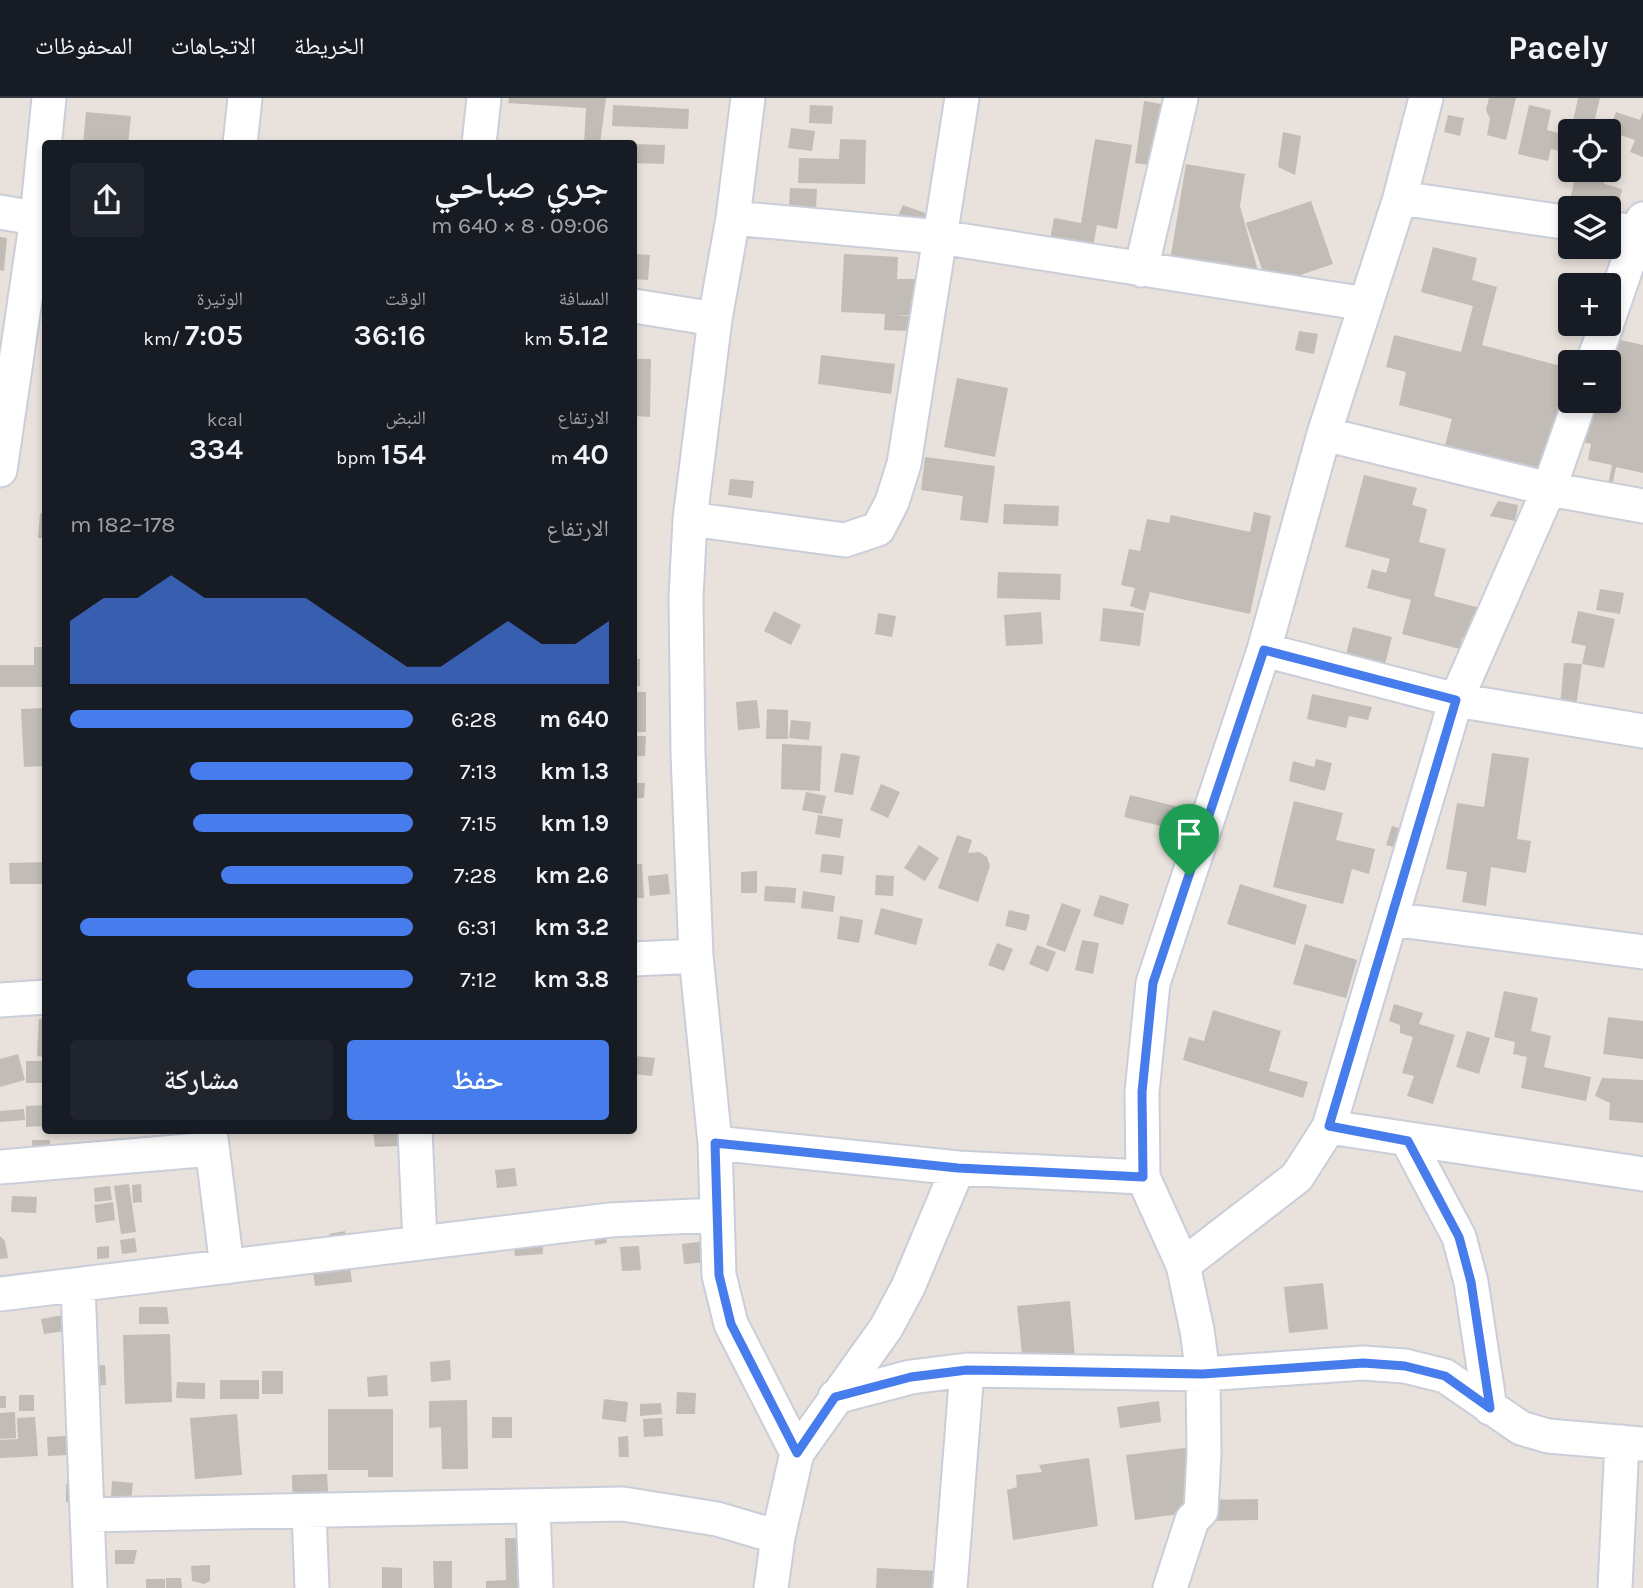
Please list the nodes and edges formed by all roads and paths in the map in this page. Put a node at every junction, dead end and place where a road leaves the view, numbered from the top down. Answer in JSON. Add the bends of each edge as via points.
{"nodes":[{"id":1,"x":49,"y":98,"type":"edge"},
{"id":2,"x":245,"y":98,"type":"edge"},
{"id":3,"x":484,"y":98,"type":"edge"},
{"id":4,"x":748,"y":98,"type":"edge"},
{"id":5,"x":962,"y":98,"type":"edge"},
{"id":6,"x":1181,"y":98,"type":"edge"},
{"id":7,"x":1426,"y":98,"type":"edge"},
{"id":8,"x":46,"y":140,"type":"edge"},
{"id":9,"x":240,"y":140,"type":"edge"},
{"id":10,"x":479,"y":140,"type":"edge"},
{"id":11,"x":1400,"y":198,"type":"junction"},
{"id":12,"x":0,"y":212,"type":"edge"},
{"id":13,"x":733,"y":218,"type":"junction"},
{"id":14,"x":41,"y":219,"type":"edge"},
{"id":15,"x":1558,"y":221,"type":"edge"},
{"id":16,"x":1630,"y":226,"type":"edge"},
{"id":17,"x":940,"y":237,"type":"junction"},
{"id":18,"x":1141,"y":270,"type":"junction"},
{"id":19,"x":1633,"y":279,"type":"edge"},
{"id":20,"x":1621,"y":300,"type":"edge"},
{"id":21,"x":1366,"y":303,"type":"junction"},
{"id":22,"x":637,"y":306,"type":"edge"},
{"id":23,"x":715,"y":319,"type":"junction"},
{"id":24,"x":1576,"y":413,"type":"edge"},
{"id":25,"x":1324,"y":434,"type":"junction"},
{"id":26,"x":0,"y":470,"type":"edge"},
{"id":27,"x":1549,"y":489,"type":"junction"},
{"id":28,"x":1643,"y":506,"type":"edge"},
{"id":29,"x":690,"y":519,"type":"junction"},
{"id":30,"x":1264,"y":650,"type":"junction"},
{"id":31,"x":1456,"y":700,"type":"junction"},
{"id":32,"x":1643,"y":731,"type":"edge"},
{"id":33,"x":1391,"y":919,"type":"junction"},
{"id":34,"x":1643,"y":952,"type":"edge"},
{"id":35,"x":696,"y":957,"type":"junction"},
{"id":36,"x":637,"y":960,"type":"edge"},
{"id":37,"x":0,"y":996,"type":"edge"},
{"id":38,"x":42,"y":997,"type":"edge"},
{"id":39,"x":1329,"y":1126,"type":"junction"},
{"id":40,"x":415,"y":1134,"type":"edge"},
{"id":41,"x":211,"y":1140,"type":"edge"},
{"id":42,"x":1408,"y":1141,"type":"junction"},
{"id":43,"x":715,"y":1143,"type":"junction"},
{"id":44,"x":0,"y":1167,"type":"edge"},
{"id":45,"x":958,"y":1168,"type":"junction"},
{"id":46,"x":1643,"y":1174,"type":"edge"},
{"id":47,"x":1143,"y":1177,"type":"junction"},
{"id":48,"x":715,"y":1215,"type":"junction"},
{"id":49,"x":420,"y":1243,"type":"junction"},
{"id":50,"x":1183,"y":1265,"type":"junction"},
{"id":51,"x":227,"y":1267,"type":"junction"},
{"id":52,"x":78,"y":1287,"type":"junction"},
{"id":53,"x":0,"y":1294,"type":"edge"},
{"id":54,"x":967,"y":1370,"type":"junction"},
{"id":55,"x":1203,"y":1374,"type":"junction"},
{"id":56,"x":835,"y":1397,"type":"junction"},
{"id":57,"x":1490,"y":1408,"type":"junction"},
{"id":58,"x":1632,"y":1443,"type":"edge"},
{"id":59,"x":797,"y":1453,"type":"junction"},
{"id":60,"x":533,"y":1506,"type":"junction"},
{"id":61,"x":309,"y":1512,"type":"junction"},
{"id":62,"x":89,"y":1515,"type":"junction"},
{"id":63,"x":778,"y":1537,"type":"junction"},
{"id":64,"x":90,"y":1588,"type":"edge"},
{"id":65,"x":312,"y":1588,"type":"edge"},
{"id":66,"x":536,"y":1588,"type":"edge"},
{"id":67,"x":771,"y":1588,"type":"edge"},
{"id":68,"x":950,"y":1588,"type":"edge"},
{"id":69,"x":1170,"y":1588,"type":"edge"},
{"id":70,"x":1615,"y":1588,"type":"edge"}],
"edges":[{"from":1,"to":8,"type":"street"},
{"from":2,"to":9,"type":"street"},
{"from":3,"to":10,"type":"street"},
{"from":4,"to":13,"type":"street"},
{"from":5,"to":17,"type":"street"},
{"from":6,"to":18,"type":"street"},
{"from":7,"to":11,"type":"street"},
{"from":11,"to":15,"type":"street"},
{"from":11,"to":21,"type":"street"},
{"from":12,"to":14,"type":"street"},
{"from":13,"to":17,"type":"street"},
{"from":13,"to":23,"type":"street"},
{"from":14,"to":26,"type":"street"},
{"from":16,"to":19,"type":"street"},
{"from":17,"to":18,"type":"street"},
{"from":17,"to":29,"type":"street","via":[[904,464],[878,529],[845,540]]},
{"from":18,"to":21,"type":"street"},
{"from":19,"to":20,"type":"street"},
{"from":21,"to":25,"type":"street"},
{"from":22,"to":23,"type":"street"},
{"from":23,"to":29,"type":"street"},
{"from":24,"to":27,"type":"street"},
{"from":25,"to":27,"type":"street"},
{"from":25,"to":30,"type":"street"},
{"from":27,"to":28,"type":"street"},
{"from":27,"to":31,"type":"street"},
{"from":29,"to":35,"type":"street","via":[[688,754]]},
{"from":30,"to":31,"type":"street"},
{"from":30,"to":47,"type":"street","via":[[1153,983],[1142,1092]]},
{"from":31,"to":32,"type":"street"},
{"from":31,"to":33,"type":"street"},
{"from":33,"to":34,"type":"street"},
{"from":33,"to":39,"type":"street"},
{"from":35,"to":36,"type":"street"},
{"from":35,"to":43,"type":"street"},
{"from":37,"to":38,"type":"street"},
{"from":39,"to":42,"type":"street"},
{"from":39,"to":50,"type":"street","via":[[1297,1177]]},
{"from":40,"to":49,"type":"street"},
{"from":41,"to":44,"type":"street"},
{"from":41,"to":51,"type":"street"},
{"from":42,"to":46,"type":"street"},
{"from":42,"to":57,"type":"street","via":[[1459,1237],[1471,1282]]},
{"from":43,"to":45,"type":"street"},
{"from":43,"to":48,"type":"street"},
{"from":45,"to":47,"type":"street"},
{"from":45,"to":56,"type":"street","via":[[886,1328]]},
{"from":47,"to":50,"type":"street"},
{"from":48,"to":49,"type":"street","via":[[610,1220]]},
{"from":48,"to":59,"type":"street","via":[[719,1275],[731,1324]]},
{"from":49,"to":51,"type":"street"},
{"from":50,"to":55,"type":"street"},
{"from":51,"to":52,"type":"street"},
{"from":52,"to":53,"type":"street"},
{"from":52,"to":62,"type":"street"},
{"from":54,"to":55,"type":"street"},
{"from":54,"to":56,"type":"street","via":[[911,1377]]},
{"from":54,"to":68,"type":"street"},
{"from":55,"to":57,"type":"street","via":[[1363,1363],[1405,1366],[1445,1376]]},
{"from":55,"to":69,"type":"street","via":[[1200,1511],[1192,1520]]},
{"from":56,"to":59,"type":"street"},
{"from":57,"to":58,"type":"street","via":[[1521,1428],[1548,1436]]},
{"from":58,"to":70,"type":"street"},
{"from":59,"to":63,"type":"street"},
{"from":60,"to":61,"type":"street"},
{"from":60,"to":63,"type":"street","via":[[623,1504],[670,1510]]},
{"from":60,"to":66,"type":"street"},
{"from":61,"to":62,"type":"street"},
{"from":61,"to":65,"type":"street"},
{"from":62,"to":64,"type":"street"},
{"from":63,"to":67,"type":"street"}]}
